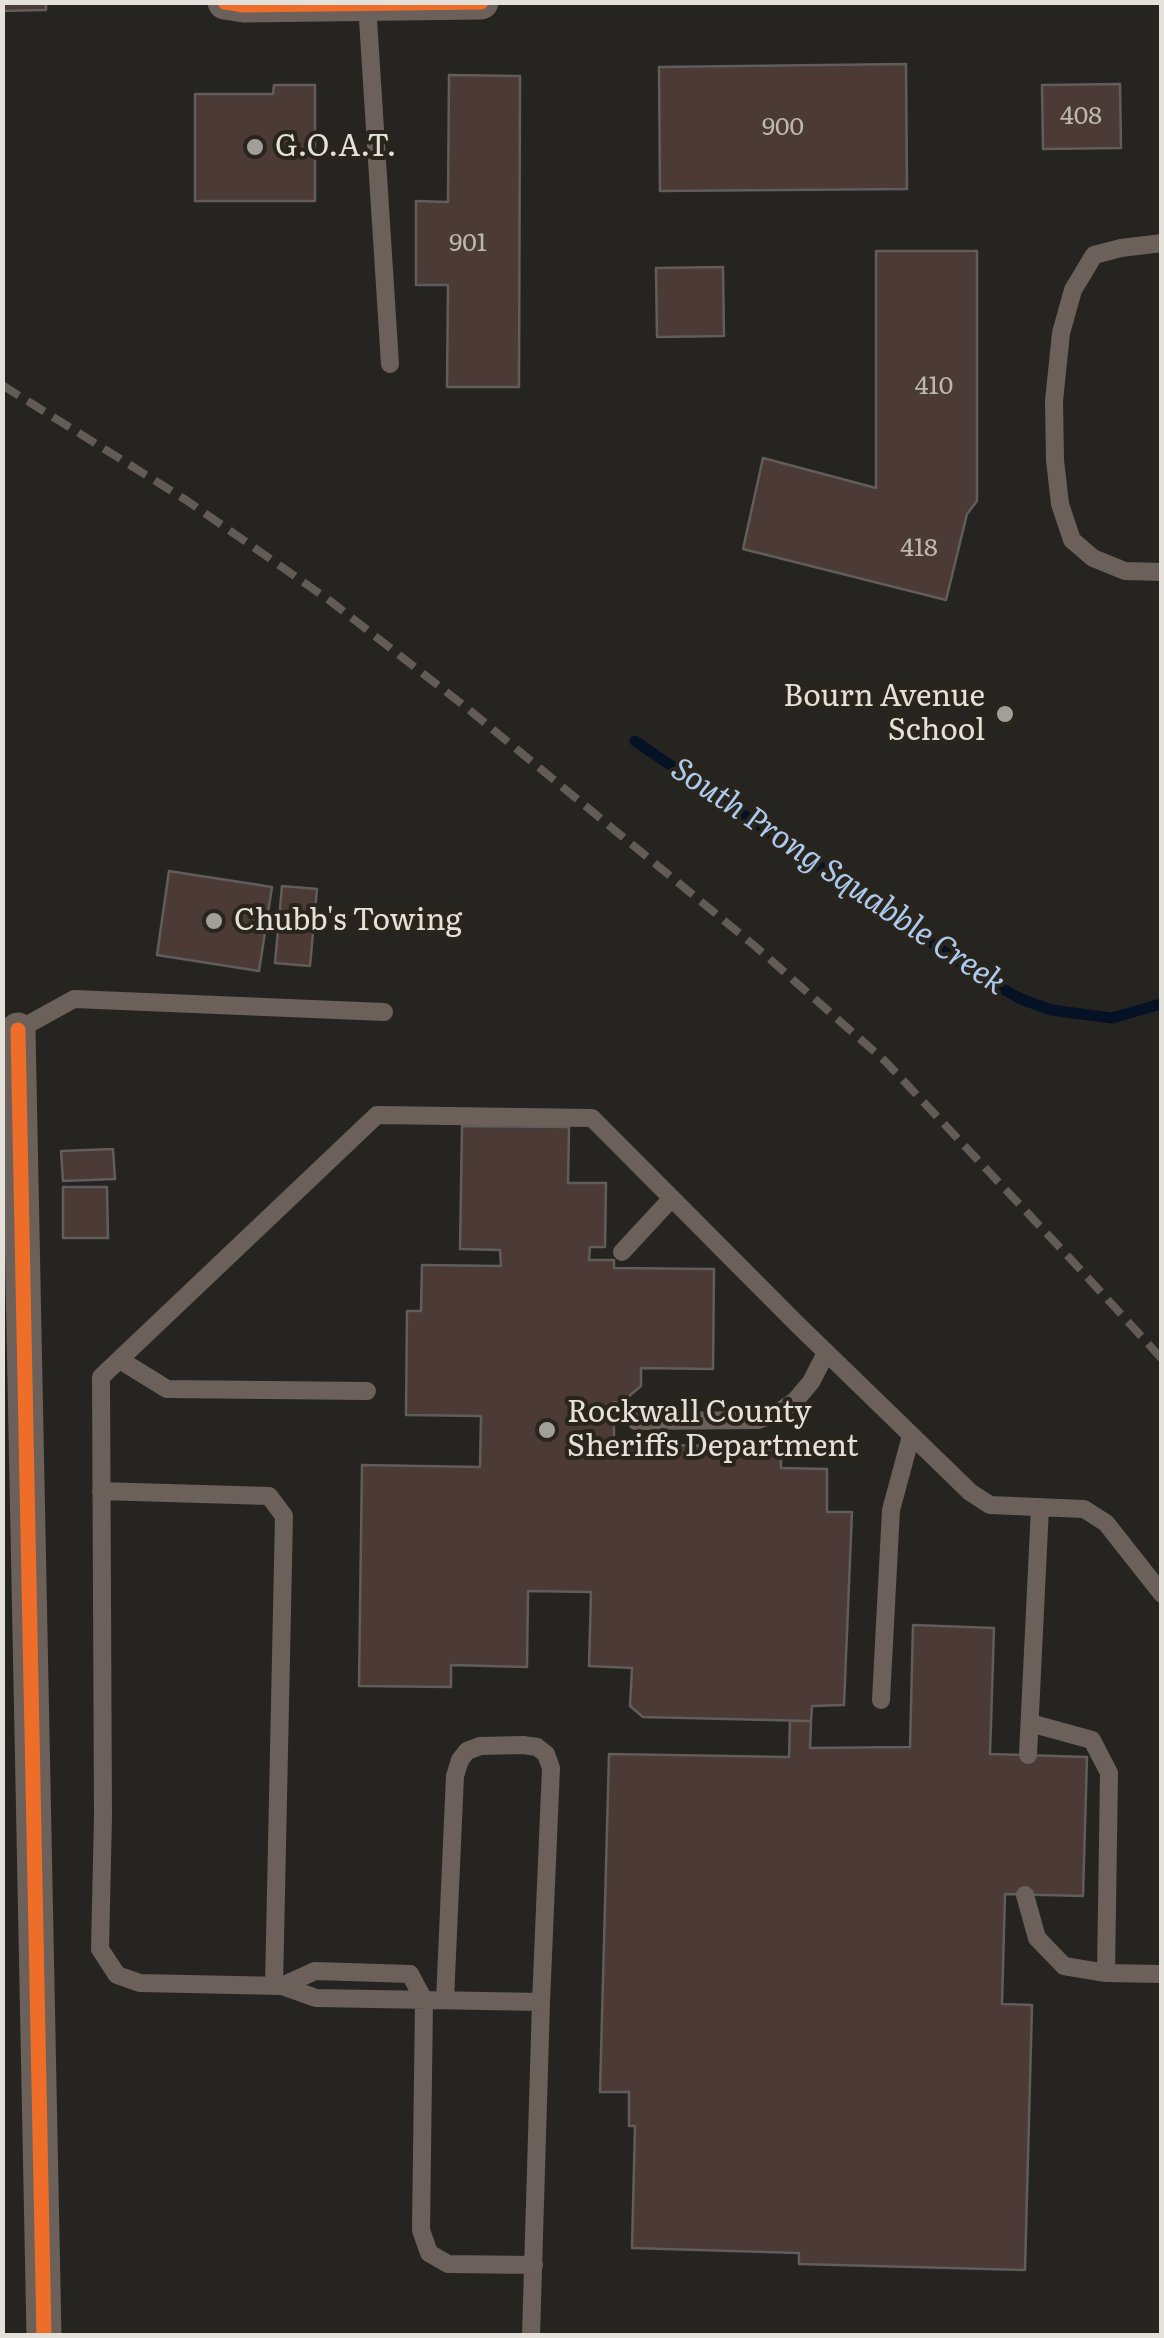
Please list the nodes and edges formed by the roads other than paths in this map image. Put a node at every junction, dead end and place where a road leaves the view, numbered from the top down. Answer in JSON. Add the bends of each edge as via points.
{"nodes":[{"id":1,"x":225,"y":2,"type":"edge"},
{"id":2,"x":481,"y":2,"type":"edge"},
{"id":3,"x":367,"y":4,"type":"edge"},
{"id":4,"x":1162,"y":243,"type":"edge"},
{"id":5,"x":390,"y":364,"type":"dead end"},
{"id":6,"x":1162,"y":572,"type":"edge"},
{"id":7,"x":384,"y":1012,"type":"dead end"},
{"id":8,"x":18,"y":1030,"type":"joint"},
{"id":9,"x":672,"y":1198,"type":"junction"},
{"id":10,"x":622,"y":1252,"type":"dead end"},
{"id":11,"x":826,"y":1353,"type":"junction"},
{"id":12,"x":120,"y":1360,"type":"junction"},
{"id":13,"x":366,"y":1391,"type":"dead end"},
{"id":14,"x":636,"y":1421,"type":"dead end"},
{"id":15,"x":911,"y":1436,"type":"junction"},
{"id":16,"x":102,"y":1491,"type":"junction"},
{"id":17,"x":1040,"y":1507,"type":"junction"},
{"id":18,"x":1162,"y":1594,"type":"edge"},
{"id":19,"x":881,"y":1700,"type":"dead end"},
{"id":20,"x":1030,"y":1723,"type":"junction"},
{"id":21,"x":1028,"y":1755,"type":"dead end"},
{"id":22,"x":1025,"y":1895,"type":"dead end"},
{"id":23,"x":1106,"y":1974,"type":"junction"},
{"id":24,"x":1162,"y":1974,"type":"edge"},
{"id":25,"x":278,"y":1986,"type":"junction"},
{"id":26,"x":424,"y":2000,"type":"junction"},
{"id":27,"x":445,"y":2000,"type":"junction"},
{"id":28,"x":541,"y":2002,"type":"junction"},
{"id":29,"x":534,"y":2265,"type":"junction"},
{"id":30,"x":44,"y":2336,"type":"edge"},
{"id":31,"x":531,"y":2336,"type":"edge"}],
"edges":[{"from":1,"to":3,"type":"street"},
{"from":2,"to":3,"type":"street"},
{"from":3,"to":5,"type":"lane"},
{"from":4,"to":6,"type":"lane","via":[[1094,256],[1061,333],[1054,400],[1060,504],[1072,540],[1093,558],[1125,570]]},
{"from":7,"to":8,"type":"lane","via":[[74,999]]},
{"from":8,"to":30,"type":"street"},
{"from":9,"to":10,"type":"lane"},
{"from":9,"to":11,"type":"lane"},
{"from":9,"to":12,"type":"lane","via":[[592,1118],[377,1116]]},
{"from":11,"to":14,"type":"lane","via":[[795,1401],[758,1420]]},
{"from":11,"to":15,"type":"lane"},
{"from":12,"to":13,"type":"lane","via":[[167,1389]]},
{"from":12,"to":16,"type":"lane","via":[[101,1378]]},
{"from":15,"to":17,"type":"lane","via":[[990,1505]]},
{"from":15,"to":19,"type":"lane","via":[[891,1510]]},
{"from":16,"to":25,"type":"lane","via":[[100,1949],[118,1975],[140,1983]]},
{"from":16,"to":25,"type":"lane","via":[[269,1496],[284,1516]]},
{"from":17,"to":18,"type":"lane","via":[[1084,1510],[1106,1523]]},
{"from":17,"to":20,"type":"lane"},
{"from":20,"to":21,"type":"lane"},
{"from":20,"to":23,"type":"lane","via":[[1092,1740],[1109,1773]]},
{"from":22,"to":23,"type":"lane","via":[[1037,1938],[1064,1966]]},
{"from":23,"to":24,"type":"lane"},
{"from":25,"to":26,"type":"lane","via":[[316,1998]]},
{"from":25,"to":26,"type":"lane","via":[[316,1972],[410,1974]]},
{"from":26,"to":27,"type":"lane"},
{"from":26,"to":29,"type":"lane","via":[[421,2230],[428,2254],[448,2264]]},
{"from":27,"to":28,"type":"lane"},
{"from":27,"to":28,"type":"lane","via":[[454,1776],[466,1751],[523,1745],[546,1754],[551,1768]]},
{"from":28,"to":29,"type":"lane"},
{"from":29,"to":31,"type":"lane"}]}
